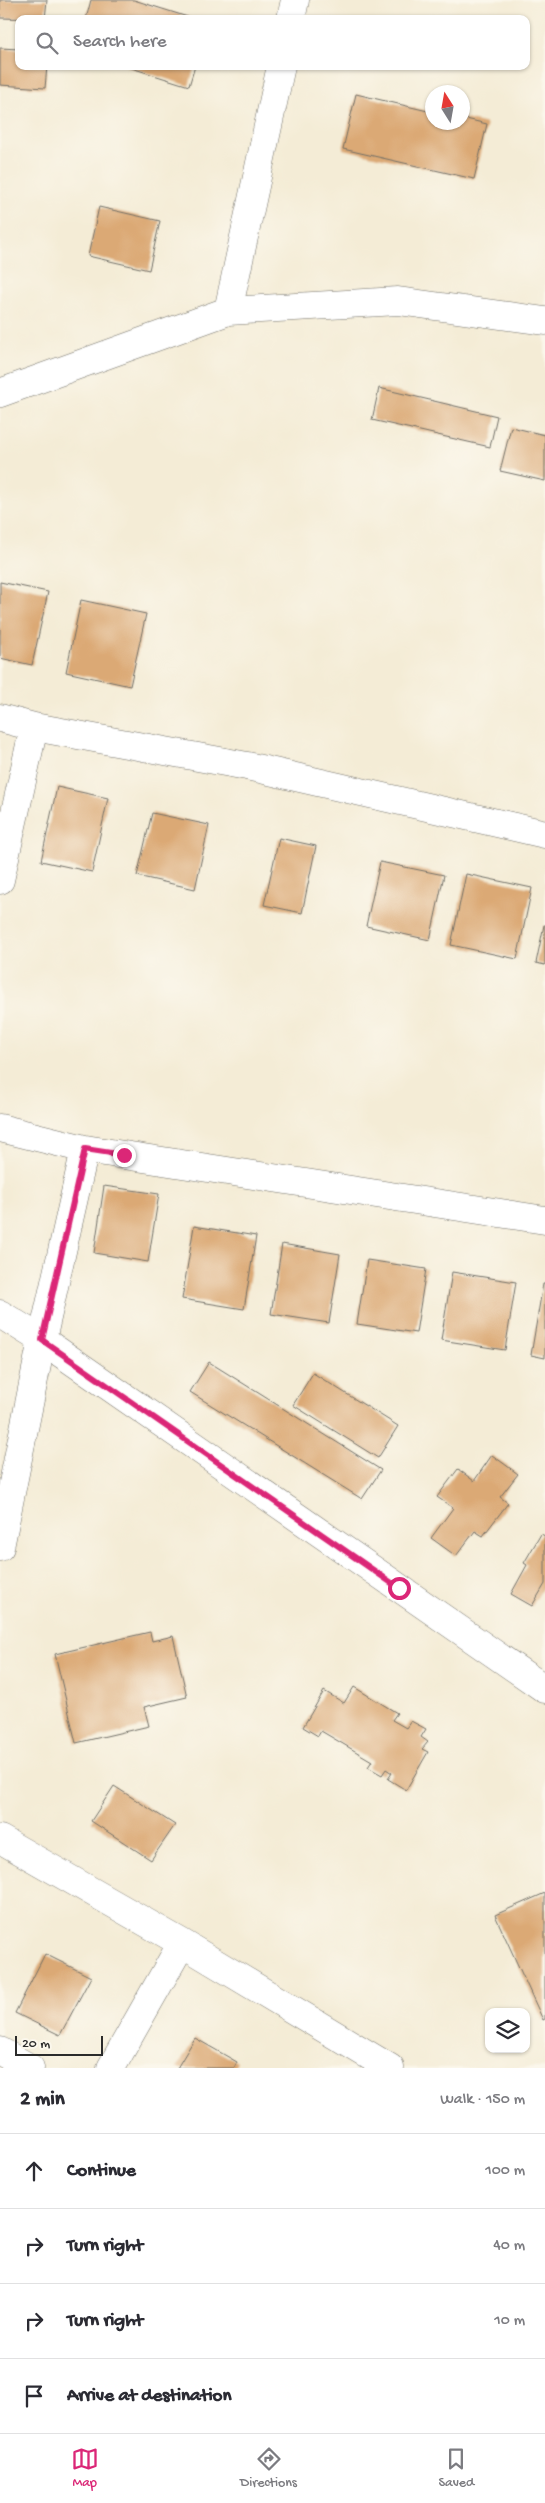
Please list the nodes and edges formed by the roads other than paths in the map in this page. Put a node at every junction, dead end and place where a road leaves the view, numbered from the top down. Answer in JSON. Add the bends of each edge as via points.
{"nodes":[{"id":1,"x":295,"y":0,"type":"edge"},
{"id":2,"x":292,"y":15,"type":"edge"},
{"id":3,"x":279,"y":70,"type":"edge"},
{"id":4,"x":228,"y":312,"type":"junction"},
{"id":5,"x":545,"y":321,"type":"edge"},
{"id":6,"x":0,"y":393,"type":"edge"},
{"id":7,"x":0,"y":718,"type":"edge"},
{"id":8,"x":34,"y":727,"type":"junction"},
{"id":9,"x":545,"y":834,"type":"edge"},
{"id":10,"x":0,"y":880,"type":"edge"},
{"id":11,"x":0,"y":1128,"type":"edge"},
{"id":12,"x":85,"y":1149,"type":"junction"},
{"id":13,"x":545,"y":1220,"type":"edge"},
{"id":14,"x":0,"y":1314,"type":"edge"},
{"id":15,"x":42,"y":1340,"type":"junction"},
{"id":16,"x":0,"y":1547,"type":"edge"},
{"id":17,"x":545,"y":1689,"type":"edge"},
{"id":18,"x":0,"y":1839,"type":"edge"},
{"id":19,"x":182,"y":1943,"type":"junction"},
{"id":20,"x":0,"y":2051,"type":"edge"},
{"id":21,"x":30,"y":2068,"type":"edge"},
{"id":22,"x":111,"y":2068,"type":"edge"},
{"id":23,"x":390,"y":2068,"type":"edge"}],
"edges":[{"from":1,"to":2,"type":"street"},
{"from":3,"to":4,"type":"street"},
{"from":4,"to":5,"type":"street","via":[[398,301]]},
{"from":4,"to":6,"type":"street"},
{"from":7,"to":8,"type":"street"},
{"from":8,"to":9,"type":"street","via":[[247,766]]},
{"from":8,"to":10,"type":"street"},
{"from":11,"to":12,"type":"street"},
{"from":12,"to":13,"type":"street"},
{"from":12,"to":15,"type":"street"},
{"from":14,"to":15,"type":"street"},
{"from":15,"to":16,"type":"street"},
{"from":15,"to":17,"type":"street"},
{"from":18,"to":19,"type":"street"},
{"from":19,"to":22,"type":"street"},
{"from":19,"to":23,"type":"street"},
{"from":20,"to":21,"type":"street"}]}
